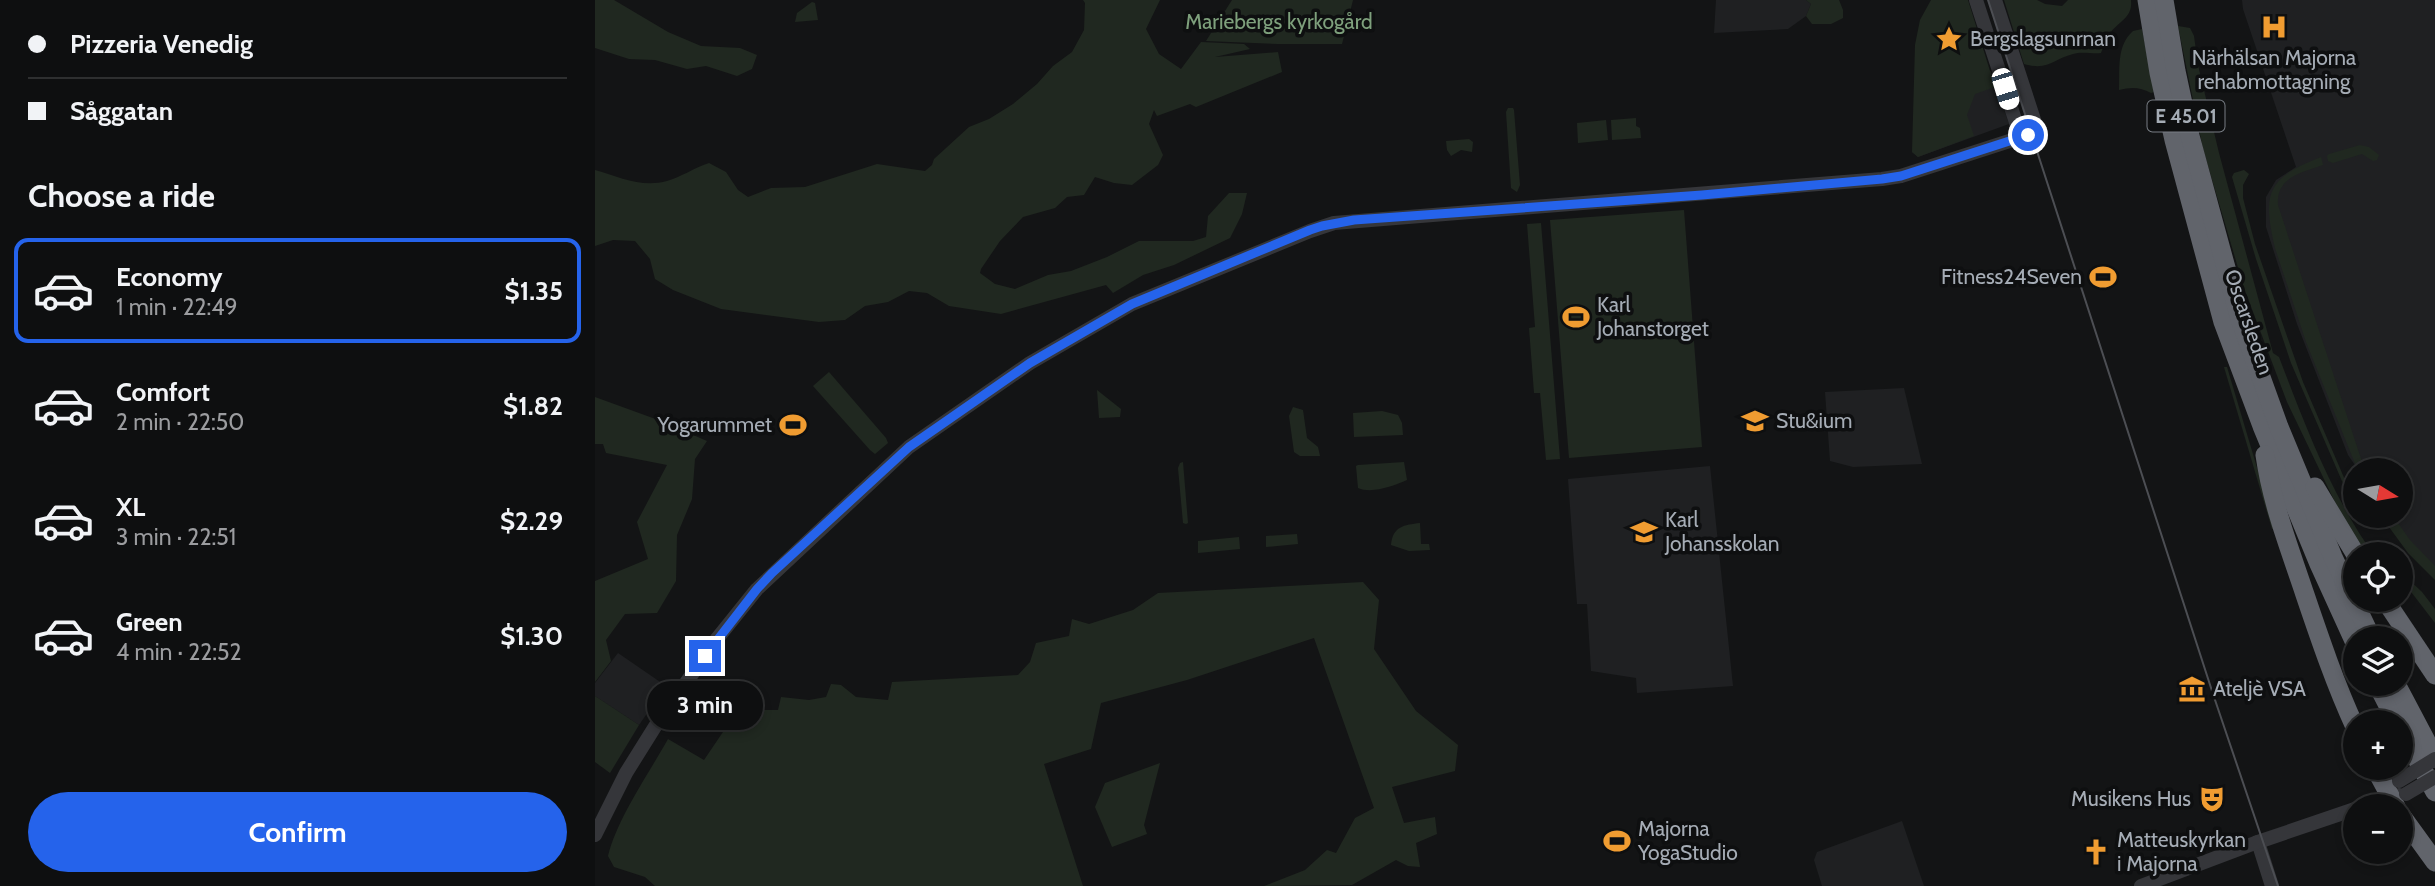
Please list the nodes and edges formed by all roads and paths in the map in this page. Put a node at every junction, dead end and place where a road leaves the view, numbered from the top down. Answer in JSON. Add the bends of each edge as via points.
{"nodes":[{"id":1,"x":1976,"y":0,"type":"edge"},
{"id":2,"x":1995,"y":0,"type":"edge"},
{"id":3,"x":2147,"y":0,"type":"edge"},
{"id":4,"x":2164,"y":0,"type":"edge"},
{"id":5,"x":2029,"y":135,"type":"junction"},
{"id":6,"x":2271,"y":426,"type":"junction"},
{"id":7,"x":2347,"y":542,"type":"edge"},
{"id":8,"x":2393,"y":612,"type":"edge"},
{"id":9,"x":2348,"y":626,"type":"edge"},
{"id":10,"x":2366,"y":626,"type":"edge"},
{"id":11,"x":2435,"y":675,"type":"edge"},
{"id":12,"x":2402,"y":696,"type":"edge"},
{"id":13,"x":2348,"y":710,"type":"edge"},
{"id":14,"x":2413,"y":752,"type":"edge"},
{"id":15,"x":2435,"y":758,"type":"edge"},
{"id":16,"x":2435,"y":777,"type":"edge"},
{"id":17,"x":2385,"y":780,"type":"edge"},
{"id":18,"x":2435,"y":792,"type":"edge"},
{"id":19,"x":2397,"y":794,"type":"edge"},
{"id":20,"x":2399,"y":794,"type":"edge"},
{"id":21,"x":2400,"y":794,"type":"edge"},
{"id":22,"x":2343,"y":813,"type":"edge"},
{"id":23,"x":2413,"y":832,"type":"edge"},
{"id":24,"x":595,"y":835,"type":"edge"},
{"id":25,"x":2258,"y":842,"type":"junction"},
{"id":26,"x":2435,"y":862,"type":"edge"},
{"id":27,"x":2141,"y":886,"type":"edge"},
{"id":28,"x":2272,"y":886,"type":"edge"}],
"edges":[{"from":1,"to":5,"type":"street"},
{"from":2,"to":5,"type":"street"},
{"from":3,"to":6,"type":"highway","name":"Oscarsleden","number":"E 45.01","via":[[2159,73],[2208,271],[2223,322]]},
{"from":4,"to":6,"type":"highway","name":"Oscarsleden","number":"E 45.01","via":[[2214,230]]},
{"from":5,"to":24,"type":"street","via":[[1882,179],[1334,223],[1132,304],[1030,363],[909,447],[772,573],[716,639],[660,717]]},
{"from":6,"to":7,"type":"highway"},
{"from":6,"to":9,"type":"highway","name":"Oscarsleden","number":"E 45.01","via":[[2319,564]]},
{"from":6,"to":10,"type":"highway","name":"Oscarsleden","number":"E 45.01"},
{"from":6,"to":13,"type":"highway","via":[[2271,490]]},
{"from":8,"to":11,"type":"highway"},
{"from":12,"to":15,"type":"highway"},
{"from":14,"to":18,"type":"highway"},
{"from":15,"to":20,"type":"street","bridge":true},
{"from":16,"to":21,"type":"street","bridge":true},
{"from":17,"to":19,"type":"highway"},
{"from":22,"to":25,"type":"street"},
{"from":23,"to":26,"type":"highway"},
{"from":25,"to":27,"type":"street"},
{"from":25,"to":28,"type":"street"}]}
